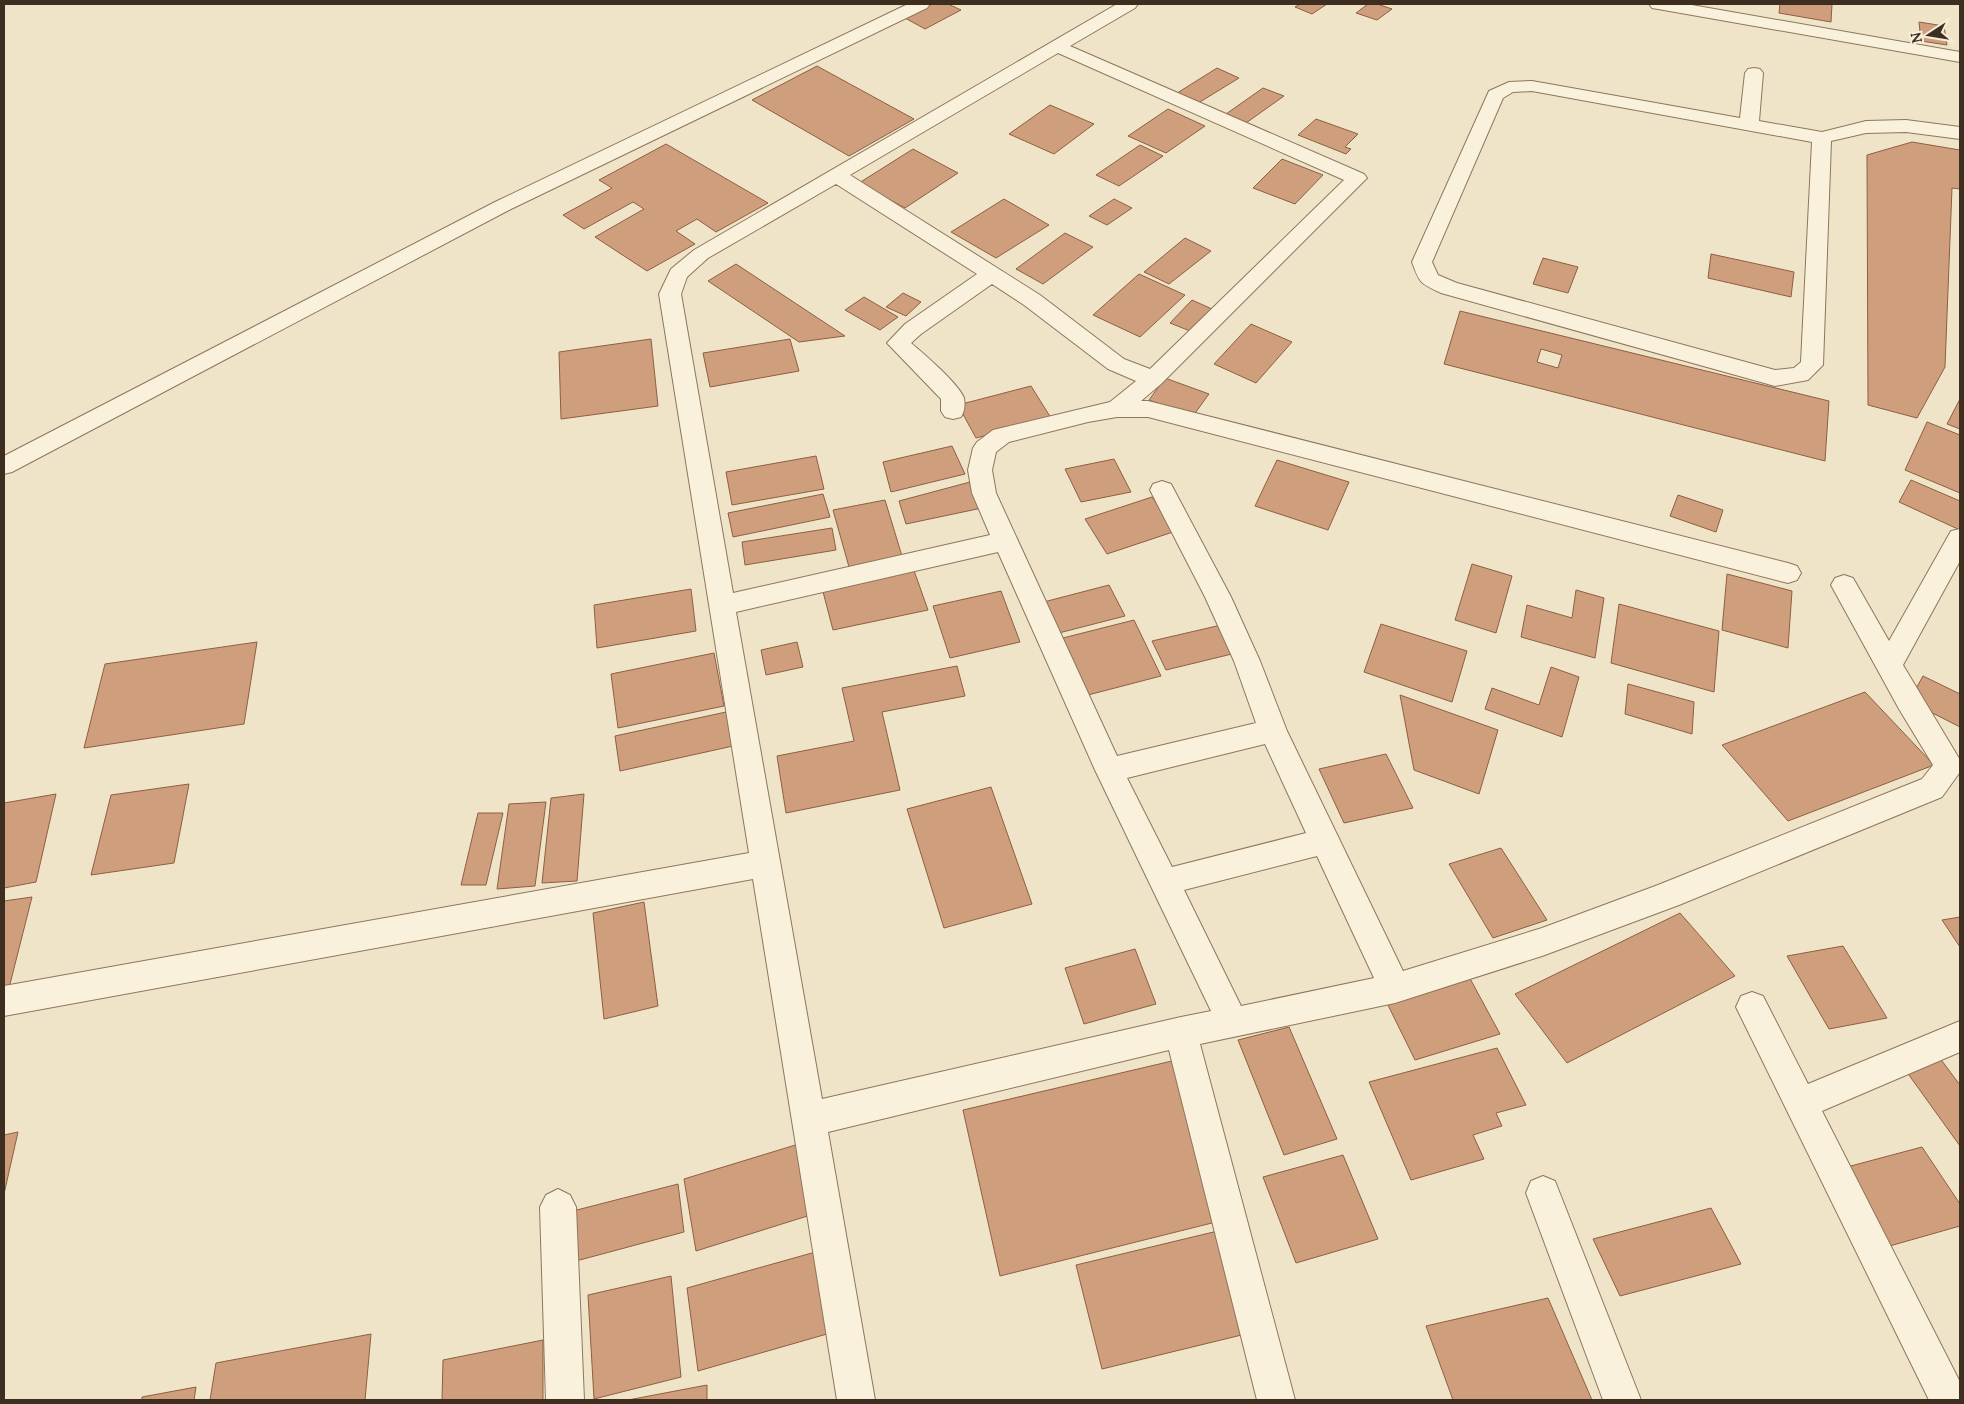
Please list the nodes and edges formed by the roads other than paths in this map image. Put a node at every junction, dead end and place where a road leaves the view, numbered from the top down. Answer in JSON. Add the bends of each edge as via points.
{"nodes":[{"id":1,"x":921,"y":4,"type":"edge"},
{"id":2,"x":1128,"y":4,"type":"edge"},
{"id":3,"x":1658,"y":4,"type":"edge"},
{"id":4,"x":1056,"y":46,"type":"junction"},
{"id":5,"x":1960,"y":57,"type":"edge"},
{"id":6,"x":1754,"y":73,"type":"dead end"},
{"id":7,"x":1749,"y":125,"type":"junction"},
{"id":8,"x":1960,"y":133,"type":"edge"},
{"id":9,"x":1822,"y":138,"type":"junction"},
{"id":10,"x":837,"y":176,"type":"junction"},
{"id":11,"x":992,"y":274,"type":"junction"},
{"id":12,"x":1153,"y":379,"type":"junction"},
{"id":13,"x":1117,"y":409,"type":"junction"},
{"id":14,"x":952,"y":411,"type":"dead end"},
{"id":15,"x":4,"y":466,"type":"edge"},
{"id":16,"x":1162,"y":490,"type":"dead end"},
{"id":17,"x":1960,"y":538,"type":"edge"},
{"id":18,"x":1006,"y":541,"type":"junction"},
{"id":19,"x":1788,"y":573,"type":"dead end"},
{"id":20,"x":1844,"y":585,"type":"dead end"},
{"id":21,"x":722,"y":605,"type":"junction"},
{"id":22,"x":1889,"y":665,"type":"junction"},
{"id":23,"x":1274,"y":732,"type":"junction"},
{"id":24,"x":1109,"y":770,"type":"junction"},
{"id":25,"x":1325,"y":841,"type":"junction"},
{"id":26,"x":766,"y":863,"type":"junction"},
{"id":27,"x":1164,"y":882,"type":"junction"},
{"id":28,"x":1395,"y":988,"type":"junction"},
{"id":29,"x":4,"y":1001,"type":"edge"},
{"id":30,"x":1752,"y":1007,"type":"dead end"},
{"id":31,"x":1233,"y":1023,"type":"junction"},
{"id":32,"x":1181,"y":1032,"type":"junction"},
{"id":33,"x":1960,"y":1036,"type":"edge"},
{"id":34,"x":1801,"y":1102,"type":"junction"},
{"id":35,"x":810,"y":1119,"type":"junction"},
{"id":36,"x":1543,"y":1193,"type":"dead end"},
{"id":37,"x":558,"y":1207,"type":"dead end"},
{"id":38,"x":565,"y":1400,"type":"edge"},
{"id":39,"x":856,"y":1400,"type":"edge"},
{"id":40,"x":1276,"y":1400,"type":"edge"},
{"id":41,"x":1622,"y":1400,"type":"edge"},
{"id":42,"x":1949,"y":1400,"type":"edge"}],
"edges":[{"from":1,"to":15,"type":"street","via":[[502,206]]},
{"from":2,"to":4,"type":"street"},
{"from":3,"to":5,"type":"street"},
{"from":4,"to":10,"type":"street"},
{"from":4,"to":12,"type":"street","via":[[1357,178]]},
{"from":6,"to":7,"type":"street"},
{"from":7,"to":9,"type":"street"},
{"from":7,"to":9,"type":"street","via":[[1532,86],[1509,87],[1494,95],[1422,262],[1429,279],[1449,288],[1776,378],[1800,375],[1812,365]]},
{"from":8,"to":9,"type":"street","via":[[1906,126],[1866,127]]},
{"from":10,"to":11,"type":"street"},
{"from":10,"to":21,"type":"street","via":[[700,254],[678,274],[670,294]]},
{"from":11,"to":12,"type":"street","via":[[1116,364]]},
{"from":11,"to":14,"type":"street","via":[[898,342],[952,397]]},
{"from":12,"to":13,"type":"street"},
{"from":13,"to":18,"type":"street","via":[[1001,436],[986,448],[980,470],[984,493]]},
{"from":13,"to":19,"type":"street","via":[[1148,409]]},
{"from":16,"to":23,"type":"street","via":[[1218,597]]},
{"from":17,"to":22,"type":"street"},
{"from":18,"to":21,"type":"street"},
{"from":18,"to":24,"type":"street"},
{"from":20,"to":22,"type":"street"},
{"from":21,"to":26,"type":"street"},
{"from":22,"to":28,"type":"street","via":[[1949,766],[1932,788],[1542,942]]},
{"from":23,"to":24,"type":"street"},
{"from":23,"to":25,"type":"street"},
{"from":24,"to":27,"type":"street"},
{"from":25,"to":27,"type":"street"},
{"from":25,"to":28,"type":"street"},
{"from":26,"to":29,"type":"street"},
{"from":26,"to":35,"type":"street"},
{"from":27,"to":31,"type":"street"},
{"from":28,"to":31,"type":"street"},
{"from":30,"to":34,"type":"street"},
{"from":31,"to":32,"type":"street"},
{"from":32,"to":35,"type":"street"},
{"from":32,"to":40,"type":"street"},
{"from":33,"to":34,"type":"street"},
{"from":34,"to":42,"type":"street"},
{"from":35,"to":39,"type":"street"},
{"from":36,"to":41,"type":"street"},
{"from":37,"to":38,"type":"street"}]}
